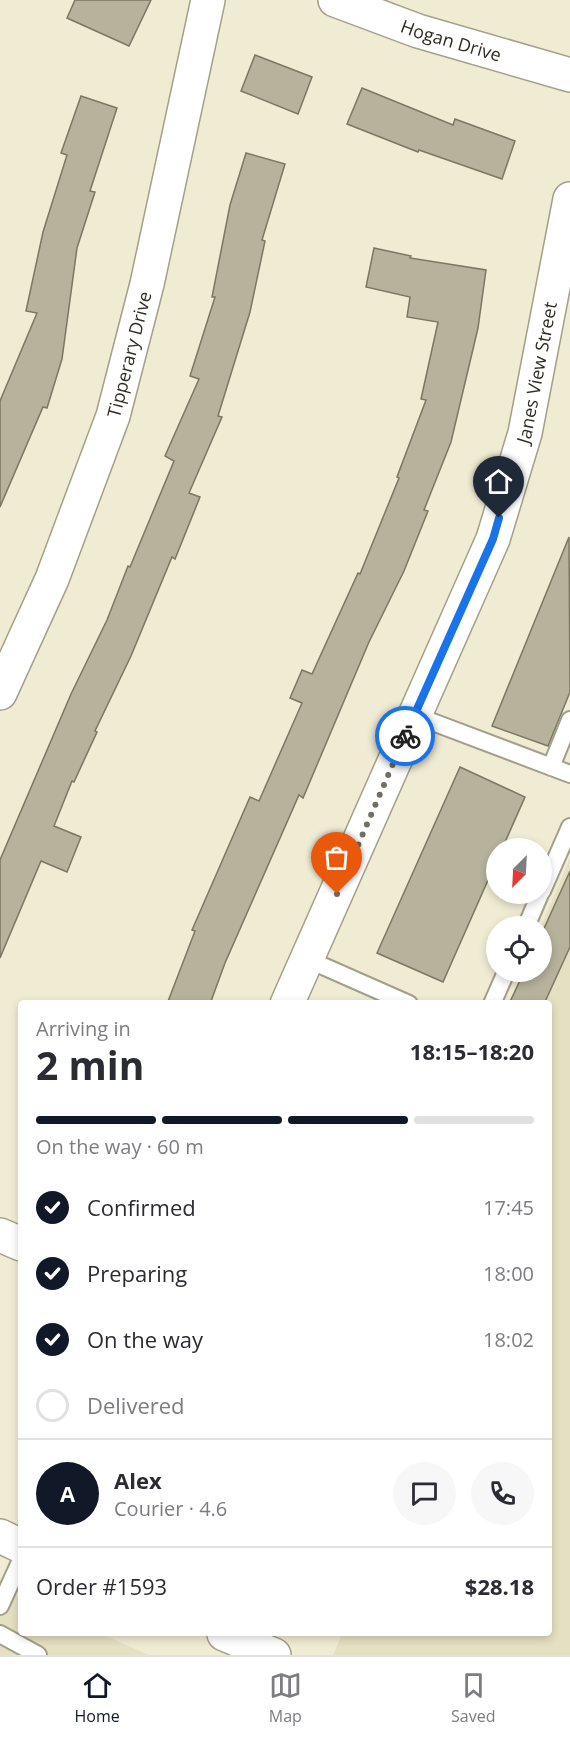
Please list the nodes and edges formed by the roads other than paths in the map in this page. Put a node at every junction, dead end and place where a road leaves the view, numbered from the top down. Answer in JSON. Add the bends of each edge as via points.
{"nodes":[{"id":1,"x":208,"y":0,"type":"edge"},
{"id":2,"x":335,"y":0,"type":"edge"},
{"id":3,"x":570,"y":75,"type":"edge"},
{"id":4,"x":570,"y":199,"type":"edge"},
{"id":5,"x":0,"y":693,"type":"edge"},
{"id":6,"x":414,"y":715,"type":"junction"},
{"id":7,"x":570,"y":720,"type":"edge"},
{"id":8,"x":551,"y":767,"type":"junction"},
{"id":9,"x":570,"y":774,"type":"edge"},
{"id":10,"x":570,"y":827,"type":"edge"},
{"id":11,"x":552,"y":868,"type":"edge"},
{"id":12,"x":307,"y":959,"type":"junction"},
{"id":13,"x":502,"y":982,"type":"edge"},
{"id":14,"x":289,"y":1000,"type":"edge"},
{"id":15,"x":400,"y":1000,"type":"edge"},
{"id":16,"x":494,"y":1000,"type":"edge"},
{"id":17,"x":0,"y":1235,"type":"edge"},
{"id":18,"x":18,"y":1243,"type":"edge"},
{"id":19,"x":0,"y":1536,"type":"edge"},
{"id":20,"x":18,"y":1545,"type":"edge"},
{"id":21,"x":18,"y":1566,"type":"edge"},
{"id":22,"x":0,"y":1605,"type":"edge"},
{"id":23,"x":0,"y":1634,"type":"edge"},
{"id":24,"x":229,"y":1636,"type":"edge"},
{"id":25,"x":38,"y":1655,"type":"edge"},
{"id":26,"x":274,"y":1655,"type":"edge"}],
"edges":[{"from":1,"to":5,"type":"street","name":"Tipperary Drive","via":[[147,284],[113,416],[52,579]]},
{"from":2,"to":3,"type":"street","name":"Hogan Drive","via":[[418,31]]},
{"from":4,"to":6,"type":"street","name":"Janes View Street","via":[[525,433],[493,539]]},
{"from":6,"to":8,"type":"lane"},
{"from":6,"to":12,"type":"street","name":"Janes View Street"},
{"from":7,"to":8,"type":"lane"},
{"from":8,"to":9,"type":"lane"},
{"from":10,"to":11,"type":"lane"},
{"from":12,"to":14,"type":"street","name":"Janes View Street"},
{"from":12,"to":15,"type":"lane"},
{"from":13,"to":16,"type":"lane"},
{"from":17,"to":18,"type":"street"},
{"from":19,"to":20,"type":"street"},
{"from":21,"to":22,"type":"lane"},
{"from":23,"to":25,"type":"lane"},
{"from":24,"to":26,"type":"street"}]}
